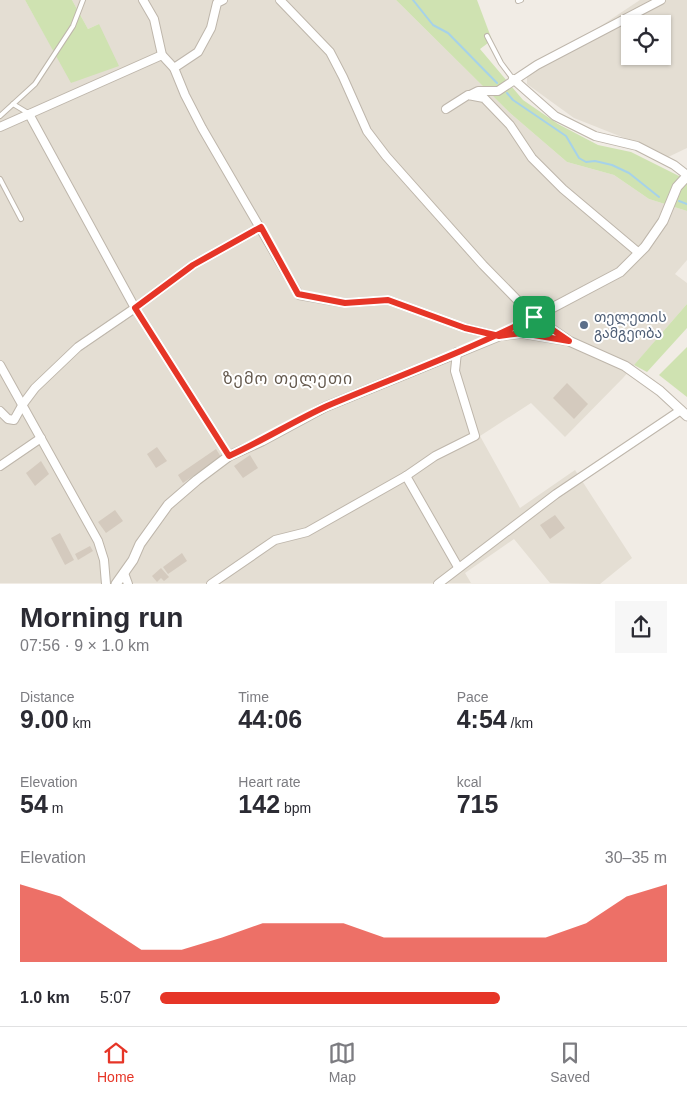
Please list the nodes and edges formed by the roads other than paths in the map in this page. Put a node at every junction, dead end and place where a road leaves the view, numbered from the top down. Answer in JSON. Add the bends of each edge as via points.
{"nodes":[{"id":1,"x":83,"y":0,"type":"edge"},
{"id":2,"x":143,"y":0,"type":"edge"},
{"id":3,"x":280,"y":0,"type":"edge"},
{"id":4,"x":661,"y":0,"type":"edge"},
{"id":5,"x":219,"y":1,"type":"edge"},
{"id":6,"x":487,"y":36,"type":"dead end"},
{"id":7,"x":162,"y":55,"type":"junction"},
{"id":8,"x":174,"y":68,"type":"junction"},
{"id":9,"x":513,"y":79,"type":"junction"},
{"id":10,"x":468,"y":95,"type":"junction"},
{"id":11,"x":13,"y":104,"type":"junction"},
{"id":12,"x":446,"y":109,"type":"dead end"},
{"id":13,"x":29,"y":114,"type":"junction"},
{"id":14,"x":0,"y":116,"type":"edge"},
{"id":15,"x":0,"y":127,"type":"edge"},
{"id":16,"x":687,"y":175,"type":"edge"},
{"id":17,"x":0,"y":179,"type":"edge"},
{"id":18,"x":21,"y":219,"type":"dead end"},
{"id":19,"x":261,"y":227,"type":"junction"},
{"id":20,"x":639,"y":253,"type":"junction"},
{"id":21,"x":135,"y":308,"type":"junction"},
{"id":22,"x":534,"y":317,"type":"junction"},
{"id":23,"x":532,"y":334,"type":"junction"},
{"id":24,"x":499,"y":336,"type":"junction"},
{"id":25,"x":569,"y":341,"type":"junction"},
{"id":26,"x":457,"y":352,"type":"junction"},
{"id":27,"x":0,"y":365,"type":"edge"},
{"id":28,"x":23,"y":404,"type":"junction"},
{"id":29,"x":0,"y":411,"type":"edge"},
{"id":30,"x":684,"y":413,"type":"edge"},
{"id":31,"x":41,"y":438,"type":"junction"},
{"id":32,"x":229,"y":456,"type":"junction"},
{"id":33,"x":0,"y":466,"type":"edge"},
{"id":34,"x":406,"y":476,"type":"junction"},
{"id":35,"x":458,"y":567,"type":"junction"},
{"id":36,"x":124,"y":573,"type":"junction"},
{"id":37,"x":106,"y":584,"type":"edge"},
{"id":38,"x":116,"y":584,"type":"edge"},
{"id":39,"x":128,"y":584,"type":"edge"},
{"id":40,"x":211,"y":584,"type":"edge"},
{"id":41,"x":438,"y":584,"type":"edge"}],
"edges":[{"from":1,"to":11,"type":"lane","via":[[73,26],[36,84]]},
{"from":2,"to":7,"type":"street","via":[[154,19]]},
{"from":3,"to":22,"type":"street","via":[[330,52],[366,131],[386,156]]},
{"from":4,"to":9,"type":"street"},
{"from":5,"to":8,"type":"street","via":[[211,28],[198,52]]},
{"from":6,"to":9,"type":"lane"},
{"from":7,"to":8,"type":"street"},
{"from":7,"to":13,"type":"street"},
{"from":8,"to":19,"type":"street","via":[[202,128]]},
{"from":9,"to":10,"type":"street","via":[[498,91],[478,91]]},
{"from":9,"to":16,"type":"street","via":[[555,116],[595,136],[637,146],[674,164]]},
{"from":10,"to":12,"type":"street"},
{"from":10,"to":20,"type":"street","via":[[484,98],[556,183]]},
{"from":11,"to":13,"type":"lane"},
{"from":11,"to":14,"type":"lane"},
{"from":13,"to":15,"type":"street"},
{"from":13,"to":21,"type":"street"},
{"from":16,"to":20,"type":"street","via":[[676,187],[663,220]]},
{"from":17,"to":18,"type":"lane"},
{"from":19,"to":21,"type":"street","via":[[193,265]]},
{"from":19,"to":24,"type":"street","via":[[298,294],[345,303],[388,300],[465,328]]},
{"from":20,"to":22,"type":"street","via":[[620,272]]},
{"from":21,"to":28,"type":"street","via":[[78,347]]},
{"from":21,"to":32,"type":"street"},
{"from":22,"to":23,"type":"street"},
{"from":22,"to":24,"type":"street"},
{"from":22,"to":25,"type":"street"},
{"from":23,"to":24,"type":"street"},
{"from":23,"to":25,"type":"street"},
{"from":24,"to":26,"type":"street"},
{"from":25,"to":30,"type":"street","via":[[625,366]]},
{"from":26,"to":32,"type":"street","via":[[325,407]]},
{"from":26,"to":34,"type":"street","via":[[455,371],[475,436],[435,456]]},
{"from":27,"to":28,"type":"street"},
{"from":28,"to":29,"type":"street","via":[[14,420]]},
{"from":28,"to":31,"type":"street"},
{"from":30,"to":35,"type":"street","via":[[556,494]]},
{"from":31,"to":33,"type":"street"},
{"from":31,"to":37,"type":"street","via":[[98,541]]},
{"from":32,"to":36,"type":"street","via":[[168,505]]},
{"from":34,"to":35,"type":"street"},
{"from":34,"to":40,"type":"street","via":[[307,532],[275,540]]},
{"from":35,"to":41,"type":"street"},
{"from":36,"to":38,"type":"street"},
{"from":36,"to":39,"type":"street"}]}
